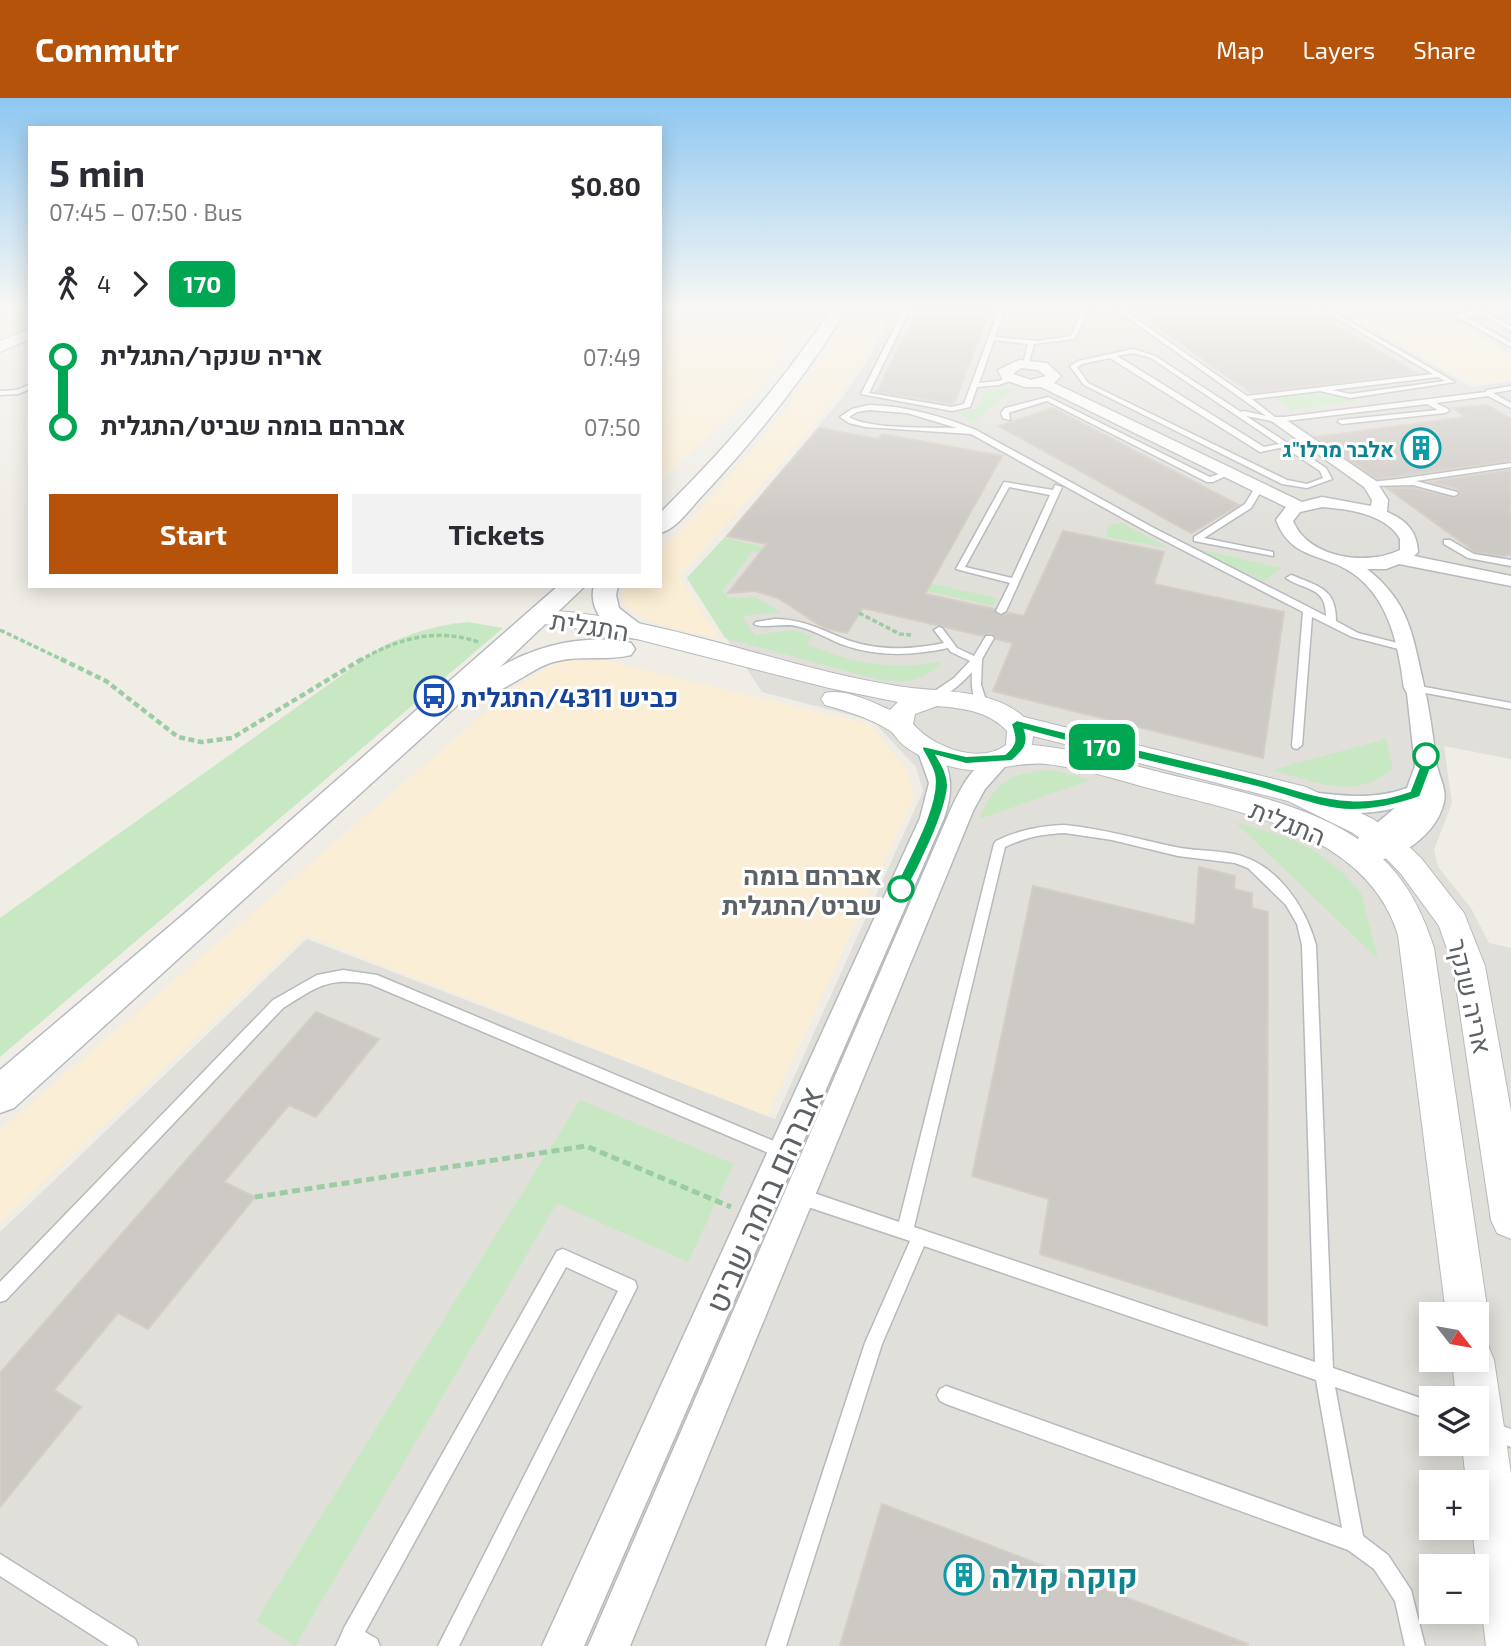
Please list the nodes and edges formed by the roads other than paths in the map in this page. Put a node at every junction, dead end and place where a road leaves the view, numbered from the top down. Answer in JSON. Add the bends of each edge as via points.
{"nodes":[{"id":1,"x":789,"y":381,"type":"edge"},
{"id":2,"x":870,"y":381,"type":"edge"},
{"id":3,"x":975,"y":381,"type":"edge"},
{"id":4,"x":1005,"y":381,"type":"edge"},
{"id":5,"x":1020,"y":381,"type":"edge"},
{"id":6,"x":1047,"y":381,"type":"edge"},
{"id":7,"x":1084,"y":381,"type":"edge"},
{"id":8,"x":1154,"y":381,"type":"edge"},
{"id":9,"x":1190,"y":381,"type":"edge"},
{"id":10,"x":1222,"y":381,"type":"edge"},
{"id":11,"x":1386,"y":381,"type":"edge"},
{"id":12,"x":1449,"y":381,"type":"edge"},
{"id":13,"x":1043,"y":383,"type":"junction"},
{"id":14,"x":974,"y":385,"type":"junction"},
{"id":15,"x":28,"y":387,"type":"edge"},
{"id":16,"x":1511,"y":388,"type":"edge"},
{"id":17,"x":1319,"y":389,"type":"junction"},
{"id":18,"x":0,"y":393,"type":"edge"},
{"id":19,"x":1489,"y":394,"type":"junction"},
{"id":20,"x":1246,"y":398,"type":"junction"},
{"id":21,"x":1428,"y":401,"type":"junction"},
{"id":22,"x":1511,"y":406,"type":"edge"},
{"id":23,"x":768,"y":407,"type":"junction"},
{"id":24,"x":1233,"y":410,"type":"junction"},
{"id":25,"x":1007,"y":418,"type":"dead end"},
{"id":26,"x":1277,"y":420,"type":"junction"},
{"id":27,"x":1342,"y":422,"type":"dead end"},
{"id":28,"x":972,"y":432,"type":"junction"},
{"id":29,"x":1285,"y":445,"type":"junction"},
{"id":30,"x":1511,"y":465,"type":"edge"},
{"id":31,"x":1228,"y":473,"type":"junction"},
{"id":32,"x":1403,"y":480,"type":"junction"},
{"id":33,"x":1061,"y":481,"type":"junction"},
{"id":34,"x":1370,"y":484,"type":"junction"},
{"id":35,"x":1259,"y":488,"type":"junction"},
{"id":36,"x":1055,"y":494,"type":"junction"},
{"id":37,"x":1454,"y":494,"type":"dead end"},
{"id":38,"x":1339,"y":503,"type":"junction"},
{"id":39,"x":1297,"y":506,"type":"junction"},
{"id":40,"x":662,"y":507,"type":"edge"},
{"id":41,"x":1379,"y":514,"type":"junction"},
{"id":42,"x":662,"y":524,"type":"edge"},
{"id":43,"x":1447,"y":542,"type":"dead end"},
{"id":44,"x":1406,"y":551,"type":"junction"},
{"id":45,"x":1270,"y":554,"type":"dead end"},
{"id":46,"x":1511,"y":564,"type":"edge"},
{"id":47,"x":1376,"y":575,"type":"junction"},
{"id":48,"x":1291,"y":578,"type":"dead end"},
{"id":49,"x":1015,"y":581,"type":"junction"},
{"id":50,"x":1511,"y":581,"type":"edge"},
{"id":51,"x":572,"y":588,"type":"edge"},
{"id":52,"x":592,"y":588,"type":"edge"},
{"id":53,"x":605,"y":588,"type":"edge"},
{"id":54,"x":1001,"y":611,"type":"dead end"},
{"id":55,"x":1308,"y":611,"type":"junction"},
{"id":56,"x":550,"y":621,"type":"junction"},
{"id":57,"x":1331,"y":622,"type":"junction"},
{"id":58,"x":759,"y":624,"type":"dead end"},
{"id":59,"x":989,"y":638,"type":"dead end"},
{"id":60,"x":630,"y":640,"type":"junction"},
{"id":61,"x":1410,"y":649,"type":"junction"},
{"id":62,"x":978,"y":661,"type":"junction"},
{"id":63,"x":483,"y":688,"type":"junction"},
{"id":64,"x":1414,"y":688,"type":"junction"},
{"id":65,"x":930,"y":699,"type":"junction"},
{"id":66,"x":983,"y":706,"type":"junction"},
{"id":67,"x":1511,"y":706,"type":"edge"},
{"id":68,"x":1017,"y":724,"type":"junction"},
{"id":69,"x":900,"y":725,"type":"junction"},
{"id":70,"x":1297,"y":746,"type":"dead end"},
{"id":71,"x":928,"y":749,"type":"junction"},
{"id":72,"x":1007,"y":757,"type":"junction"},
{"id":73,"x":1426,"y":765,"type":"junction"},
{"id":74,"x":1416,"y":793,"type":"junction"},
{"id":75,"x":1310,"y":800,"type":"junction"},
{"id":76,"x":1378,"y":855,"type":"junction"},
{"id":77,"x":196,"y":924,"type":"junction"},
{"id":78,"x":0,"y":1094,"type":"edge"},
{"id":79,"x":784,"y":1152,"type":"junction"},
{"id":80,"x":799,"y":1196,"type":"junction"},
{"id":81,"x":1511,"y":1220,"type":"edge"},
{"id":82,"x":913,"y":1235,"type":"junction"},
{"id":83,"x":0,"y":1294,"type":"edge"},
{"id":84,"x":1465,"y":1302,"type":"edge"},
{"id":85,"x":1476,"y":1372,"type":"edge"},
{"id":86,"x":1324,"y":1376,"type":"junction"},
{"id":87,"x":946,"y":1395,"type":"dead end"},
{"id":88,"x":1419,"y":1407,"type":"edge"},
{"id":89,"x":1490,"y":1431,"type":"edge"},
{"id":90,"x":1353,"y":1542,"type":"junction"},
{"id":91,"x":0,"y":1564,"type":"edge"},
{"id":92,"x":349,"y":1641,"type":"edge"},
{"id":93,"x":128,"y":1646,"type":"edge"},
{"id":94,"x":370,"y":1646,"type":"edge"},
{"id":95,"x":448,"y":1646,"type":"edge"},
{"id":96,"x":563,"y":1646,"type":"edge"},
{"id":97,"x":609,"y":1646,"type":"edge"},
{"id":98,"x":776,"y":1646,"type":"edge"},
{"id":99,"x":1415,"y":1646,"type":"edge"},
{"id":100,"x":1511,"y":1646,"type":"edge"}],
"edges":[{"from":1,"to":23,"type":"main road"},
{"from":2,"to":14,"type":"lane","via":[[864,394],[953,410],[967,405]]},
{"from":3,"to":14,"type":"lane"},
{"from":4,"to":14,"type":"lane"},
{"from":5,"to":13,"type":"street"},
{"from":6,"to":13,"type":"street"},
{"from":7,"to":29,"type":"lane","via":[[1286,482],[1307,486],[1328,479],[1323,470]]},
{"from":8,"to":29,"type":"lane","via":[[1263,450]]},
{"from":9,"to":24,"type":"lane"},
{"from":10,"to":20,"type":"lane"},
{"from":11,"to":17,"type":"lane"},
{"from":12,"to":17,"type":"lane","via":[[1350,396]]},
{"from":13,"to":31,"type":"street"},
{"from":15,"to":18,"type":"lane"},
{"from":16,"to":19,"type":"lane"},
{"from":17,"to":20,"type":"lane"},
{"from":19,"to":21,"type":"lane"},
{"from":19,"to":22,"type":"lane"},
{"from":20,"to":26,"type":"lane"},
{"from":21,"to":26,"type":"lane"},
{"from":21,"to":27,"type":"lane","via":[[1445,411]]},
{"from":23,"to":40,"type":"main road"},
{"from":23,"to":42,"type":"main road"},
{"from":24,"to":26,"type":"lane"},
{"from":24,"to":29,"type":"lane"},
{"from":25,"to":31,"type":"lane","via":[[1009,410],[1048,399],[1210,480]]},
{"from":26,"to":34,"type":"street"},
{"from":28,"to":28,"type":"lane","via":[[937,418],[878,408],[854,409],[845,418],[864,427]]},
{"from":28,"to":33,"type":"lane"},
{"from":30,"to":32,"type":"lane"},
{"from":31,"to":35,"type":"street"},
{"from":32,"to":34,"type":"lane"},
{"from":32,"to":37,"type":"lane"},
{"from":33,"to":36,"type":"lane"},
{"from":33,"to":55,"type":"lane"},
{"from":34,"to":38,"type":"street","via":[[1366,498]]},
{"from":34,"to":41,"type":"street","via":[[1380,500]]},
{"from":35,"to":39,"type":"street"},
{"from":35,"to":45,"type":"lane","via":[[1248,506],[1197,539]]},
{"from":36,"to":49,"type":"lane"},
{"from":36,"to":49,"type":"lane","via":[[1007,484],[960,569]]},
{"from":38,"to":39,"type":"street"},
{"from":38,"to":41,"type":"street"},
{"from":39,"to":47,"type":"street","via":[[1285,514],[1285,531],[1307,549]]},
{"from":41,"to":44,"type":"street","via":[[1407,533]]},
{"from":43,"to":46,"type":"lane","via":[[1471,556]]},
{"from":44,"to":47,"type":"street"},
{"from":44,"to":50,"type":"street","via":[[1446,568]]},
{"from":47,"to":61,"type":"street","via":[[1400,617]]},
{"from":48,"to":57,"type":"lane","via":[[1329,597]]},
{"from":49,"to":54,"type":"lane"},
{"from":51,"to":56,"type":"main road"},
{"from":52,"to":56,"type":"main road"},
{"from":53,"to":60,"type":"main road","via":[[606,611]]},
{"from":55,"to":57,"type":"lane"},
{"from":55,"to":70,"type":"lane"},
{"from":56,"to":60,"type":"street","name":"התגלית"},
{"from":56,"to":63,"type":"main road"},
{"from":56,"to":77,"type":"main road","via":[[502,649]]},
{"from":57,"to":61,"type":"lane","via":[[1371,641]]},
{"from":58,"to":62,"type":"lane","via":[[775,620],[803,623],[850,644],[890,652],[923,651],[944,637],[961,656]]},
{"from":59,"to":62,"type":"lane"},
{"from":60,"to":63,"type":"main road","via":[[549,652]]},
{"from":60,"to":65,"type":"street","name":"התגלית"},
{"from":60,"to":69,"type":"street","name":"התגלית","via":[[844,701]]},
{"from":61,"to":64,"type":"street"},
{"from":62,"to":65,"type":"lane","via":[[965,676]]},
{"from":62,"to":66,"type":"lane","via":[[976,685]]},
{"from":63,"to":77,"type":"main road"},
{"from":64,"to":67,"type":"lane"},
{"from":64,"to":73,"type":"street"},
{"from":65,"to":66,"type":"street","name":"התגלית"},
{"from":65,"to":69,"type":"street","via":[[903,710]]},
{"from":66,"to":68,"type":"street","name":"התגלית"},
{"from":68,"to":72,"type":"street","via":[[1022,739]]},
{"from":68,"to":75,"type":"street","name":"התגלית","via":[[1255,782]]},
{"from":69,"to":71,"type":"street","name":"התגלית","via":[[905,734]]},
{"from":71,"to":72,"type":"street","name":"התגלית","via":[[966,760]]},
{"from":71,"to":79,"type":"street","name":"אברהם בומה שביט","via":[[940,773],[938,802]]},
{"from":72,"to":76,"type":"street","name":"התגלית","via":[[1077,760],[1264,809]]},
{"from":72,"to":80,"type":"street","name":"אברהם בומה שביט","via":[[986,770],[965,804]]},
{"from":73,"to":74,"type":"street"},
{"from":73,"to":76,"type":"street","via":[[1433,789],[1429,813],[1412,835]]},
{"from":74,"to":75,"type":"street","via":[[1382,805]]},
{"from":74,"to":76,"type":"street"},
{"from":75,"to":76,"type":"street","name":"אריה שנקר"},
{"from":76,"to":81,"type":"street","name":"אריה שנקר","via":[[1442,904],[1465,953]]},
{"from":76,"to":84,"type":"street","name":"אריה שנקר","via":[[1418,948]]},
{"from":77,"to":78,"type":"main road"},
{"from":79,"to":83,"type":"lane","via":[[372,979],[324,975],[278,1004]]},
{"from":79,"to":96,"type":"street","name":"אברהם בומה שביט"},
{"from":80,"to":82,"type":"lane"},
{"from":80,"to":97,"type":"street","name":"אברהם בומה שביט"},
{"from":82,"to":86,"type":"lane"},
{"from":82,"to":86,"type":"lane","via":[[1000,844],[1030,832],[1088,833],[1252,865],[1289,897],[1303,919],[1309,945]]},
{"from":82,"to":98,"type":"lane"},
{"from":85,"to":89,"type":"street"},
{"from":86,"to":88,"type":"lane"},
{"from":86,"to":90,"type":"lane"},
{"from":87,"to":90,"type":"lane"},
{"from":89,"to":100,"type":"street"},
{"from":90,"to":99,"type":"lane","via":[[1381,1562],[1404,1597]]},
{"from":91,"to":93,"type":"lane"},
{"from":92,"to":94,"type":"lane"},
{"from":92,"to":95,"type":"lane","via":[[563,1256],[629,1287]]}]}
